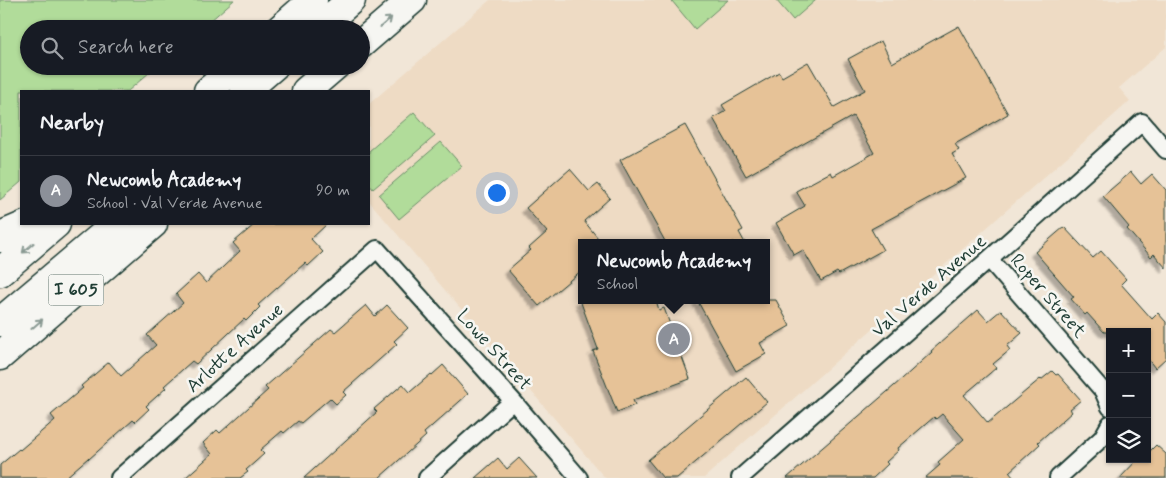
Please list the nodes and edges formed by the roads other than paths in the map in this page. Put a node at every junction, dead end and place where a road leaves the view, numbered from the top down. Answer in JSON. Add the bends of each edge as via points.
{"nodes":[{"id":1,"x":313,"y":0,"type":"edge"},
{"id":2,"x":351,"y":0,"type":"edge"},
{"id":3,"x":412,"y":0,"type":"edge"},
{"id":4,"x":290,"y":20,"type":"edge"},
{"id":5,"x":328,"y":20,"type":"edge"},
{"id":6,"x":370,"y":36,"type":"edge"},
{"id":7,"x":227,"y":75,"type":"edge"},
{"id":8,"x":264,"y":75,"type":"edge"},
{"id":9,"x":325,"y":75,"type":"edge"},
{"id":10,"x":209,"y":90,"type":"edge"},
{"id":11,"x":246,"y":90,"type":"edge"},
{"id":12,"x":307,"y":90,"type":"edge"},
{"id":13,"x":1166,"y":150,"type":"edge"},
{"id":14,"x":26,"y":225,"type":"edge"},
{"id":15,"x":55,"y":225,"type":"edge"},
{"id":16,"x":91,"y":225,"type":"edge"},
{"id":17,"x":115,"y":225,"type":"edge"},
{"id":18,"x":152,"y":225,"type":"edge"},
{"id":19,"x":0,"y":238,"type":"edge"},
{"id":20,"x":377,"y":249,"type":"joint"},
{"id":21,"x":990,"y":260,"type":"junction"},
{"id":22,"x":0,"y":272,"type":"edge"},
{"id":23,"x":0,"y":303,"type":"edge"},
{"id":24,"x":0,"y":322,"type":"edge"},
{"id":25,"x":0,"y":356,"type":"edge"},
{"id":26,"x":1106,"y":397,"type":"edge"},
{"id":27,"x":513,"y":401,"type":"junction"},
{"id":28,"x":1106,"y":431,"type":"edge"},
{"id":29,"x":119,"y":478,"type":"edge"},
{"id":30,"x":427,"y":478,"type":"edge"},
{"id":31,"x":579,"y":478,"type":"edge"},
{"id":32,"x":740,"y":478,"type":"edge"},
{"id":33,"x":1058,"y":478,"type":"edge"}],
"edges":[{"from":1,"to":4,"type":"highway"},
{"from":2,"to":5,"type":"highway"},
{"from":6,"to":3,"type":"highway","one_way":true},
{"from":7,"to":10,"type":"highway"},
{"from":8,"to":11,"type":"highway"},
{"from":9,"to":12,"type":"highway"},
{"from":13,"to":21,"type":"street","name":"Val Verde Avenue","via":[[1142,122]]},
{"from":14,"to":19,"type":"highway"},
{"from":15,"to":22,"type":"highway","one_way":true},
{"from":16,"to":23,"type":"highway","number":"I 605"},
{"from":17,"to":24,"type":"highway","number":"I 605"},
{"from":25,"to":18,"type":"highway","number":"I 605","one_way":true},
{"from":20,"to":27,"type":"street","name":"Lowe Street"},
{"from":20,"to":29,"type":"street","name":"Arlotte Avenue"},
{"from":21,"to":26,"type":"street","name":"Roper Street"},
{"from":21,"to":32,"type":"street","name":"Val Verde Avenue"},
{"from":27,"to":30,"type":"street"},
{"from":27,"to":31,"type":"street","name":"Lowe Street"},
{"from":28,"to":33,"type":"street"}]}
